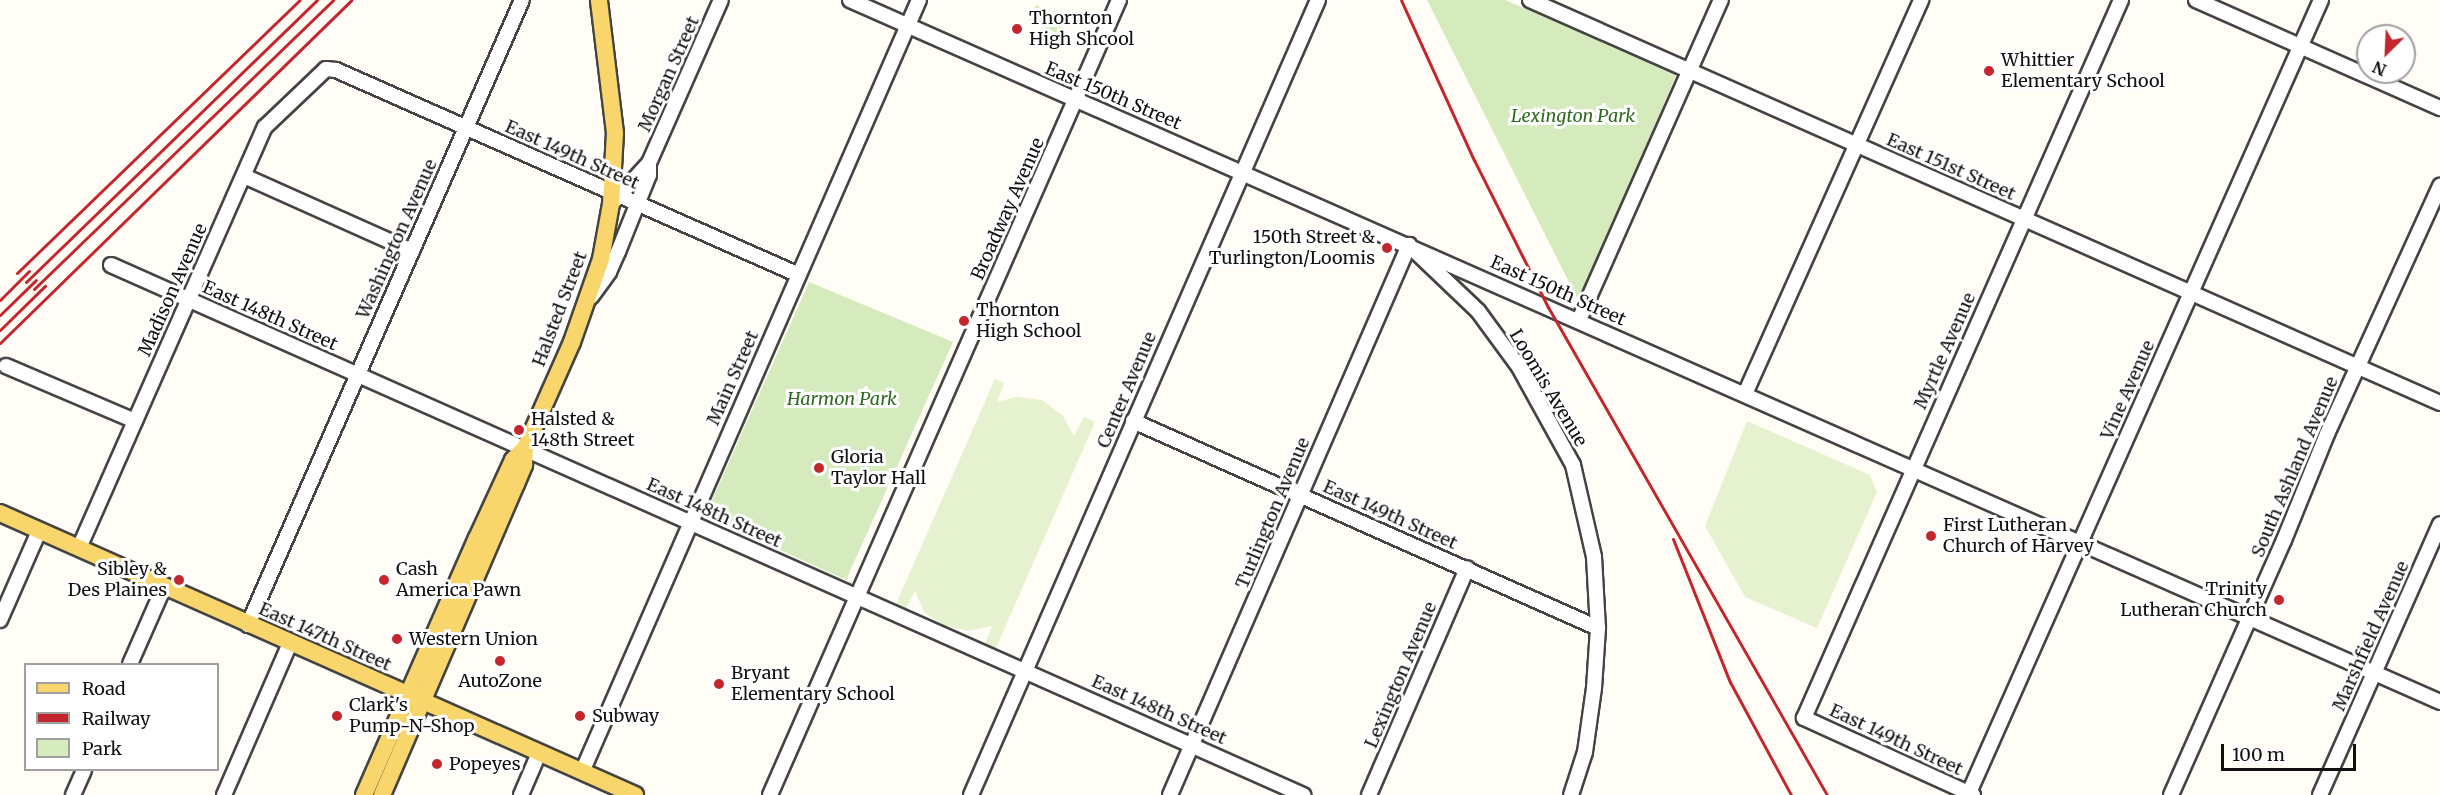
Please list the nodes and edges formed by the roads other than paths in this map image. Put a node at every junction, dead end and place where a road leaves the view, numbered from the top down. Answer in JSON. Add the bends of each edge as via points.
{"nodes":[{"id":1,"x":522,"y":0,"type":"edge"},
{"id":2,"x":599,"y":0,"type":"edge"},
{"id":3,"x":721,"y":0,"type":"edge"},
{"id":4,"x":850,"y":0,"type":"edge"},
{"id":5,"x":919,"y":0,"type":"edge"},
{"id":6,"x":1119,"y":0,"type":"edge"},
{"id":7,"x":1318,"y":0,"type":"edge"},
{"id":8,"x":1530,"y":0,"type":"edge"},
{"id":9,"x":1721,"y":0,"type":"edge"},
{"id":10,"x":1921,"y":0,"type":"edge"},
{"id":11,"x":2121,"y":0,"type":"edge"},
{"id":12,"x":2196,"y":0,"type":"edge"},
{"id":13,"x":2321,"y":0,"type":"edge"},
{"id":14,"x":908,"y":26,"type":"junction"},
{"id":15,"x":2300,"y":46,"type":"junction"},
{"id":16,"x":331,"y":68,"type":"joint"},
{"id":17,"x":1689,"y":70,"type":"junction"},
{"id":18,"x":1076,"y":100,"type":"junction"},
{"id":19,"x":2440,"y":108,"type":"edge"},
{"id":20,"x":465,"y":128,"type":"junction"},
{"id":21,"x":1856,"y":144,"type":"junction"},
{"id":22,"x":649,"y":163,"type":"junction"},
{"id":23,"x":1242,"y":171,"type":"junction"},
{"id":24,"x":243,"y":176,"type":"junction"},
{"id":25,"x":2440,"y":186,"type":"edge"},
{"id":26,"x":615,"y":197,"type":"junction"},
{"id":27,"x":638,"y":203,"type":"junction"},
{"id":28,"x":2024,"y":218,"type":"junction"},
{"id":29,"x":1409,"y":245,"type":"junction"},
{"id":30,"x":412,"y":251,"type":"junction"},
{"id":31,"x":111,"y":265,"type":"dead end"},
{"id":32,"x":799,"y":274,"type":"junction"},
{"id":33,"x":2191,"y":292,"type":"junction"},
{"id":34,"x":189,"y":299,"type":"junction"},
{"id":35,"x":588,"y":300,"type":"junction"},
{"id":36,"x":1579,"y":320,"type":"junction"},
{"id":37,"x":6,"y":366,"type":"dead end"},
{"id":38,"x":2357,"y":368,"type":"junction"},
{"id":39,"x":358,"y":374,"type":"junction"},
{"id":40,"x":1745,"y":394,"type":"junction"},
{"id":41,"x":2440,"y":403,"type":"edge"},
{"id":42,"x":135,"y":421,"type":"junction"},
{"id":43,"x":1134,"y":421,"type":"junction"},
{"id":44,"x":525,"y":448,"type":"junction"},
{"id":45,"x":1913,"y":468,"type":"junction"},
{"id":46,"x":1301,"y":496,"type":"junction"},
{"id":47,"x":0,"y":513,"type":"edge"},
{"id":48,"x":690,"y":522,"type":"junction"},
{"id":49,"x":2440,"y":524,"type":"edge"},
{"id":50,"x":39,"y":531,"type":"junction"},
{"id":51,"x":2080,"y":542,"type":"junction"},
{"id":52,"x":79,"y":548,"type":"junction"},
{"id":53,"x":1467,"y":568,"type":"junction"},
{"id":54,"x":164,"y":587,"type":"junction"},
{"id":55,"x":857,"y":597,"type":"junction"},
{"id":56,"x":2250,"y":617,"type":"junction"},
{"id":57,"x":0,"y":620,"type":"edge"},
{"id":58,"x":248,"y":625,"type":"junction"},
{"id":59,"x":1598,"y":628,"type":"junction"},
{"id":60,"x":290,"y":643,"type":"junction"},
{"id":61,"x":129,"y":663,"type":"edge"},
{"id":62,"x":1025,"y":671,"type":"junction"},
{"id":63,"x":2374,"y":672,"type":"junction"},
{"id":64,"x":416,"y":698,"type":"junction"},
{"id":65,"x":2440,"y":702,"type":"edge"},
{"id":66,"x":1804,"y":718,"type":"joint"},
{"id":67,"x":1192,"y":744,"type":"junction"},
{"id":68,"x":540,"y":753,"type":"junction"},
{"id":69,"x":84,"y":771,"type":"edge"},
{"id":70,"x":582,"y":772,"type":"junction"},
{"id":71,"x":1970,"y":794,"type":"edge"},
{"id":72,"x":73,"y":795,"type":"edge"},
{"id":73,"x":224,"y":795,"type":"edge"},
{"id":74,"x":364,"y":795,"type":"edge"},
{"id":75,"x":382,"y":795,"type":"edge"},
{"id":76,"x":521,"y":795,"type":"edge"},
{"id":77,"x":635,"y":795,"type":"edge"},
{"id":78,"x":770,"y":795,"type":"edge"},
{"id":79,"x":971,"y":795,"type":"edge"},
{"id":80,"x":1170,"y":795,"type":"edge"},
{"id":81,"x":1303,"y":795,"type":"edge"},
{"id":82,"x":1369,"y":795,"type":"edge"},
{"id":83,"x":1571,"y":795,"type":"edge"},
{"id":84,"x":2171,"y":795,"type":"edge"},
{"id":85,"x":2320,"y":795,"type":"edge"}],
"edges":[{"from":1,"to":20,"type":"street","name":"Washington Avenue"},
{"from":2,"to":26,"type":"main road","name":"Halsted Street","via":[[614,121]]},
{"from":3,"to":22,"type":"street","name":"Morgan Street"},
{"from":4,"to":14,"type":"street","name":"East 150th Street"},
{"from":5,"to":14,"type":"street","name":"Main Street"},
{"from":6,"to":18,"type":"street","name":"Broadway Avenue"},
{"from":7,"to":23,"type":"street","name":"Center Avenue"},
{"from":8,"to":17,"type":"street","name":"East 151st Street"},
{"from":9,"to":17,"type":"street"},
{"from":10,"to":21,"type":"street"},
{"from":11,"to":28,"type":"street","name":"Myrtle Avenue"},
{"from":12,"to":15,"type":"street"},
{"from":13,"to":15,"type":"street","name":"Vine Avenue"},
{"from":14,"to":18,"type":"street","name":"East 150th Street"},
{"from":14,"to":32,"type":"street","name":"Main Street"},
{"from":15,"to":19,"type":"street"},
{"from":15,"to":33,"type":"street","name":"Vine Avenue"},
{"from":16,"to":20,"type":"street","name":"East 149th Street"},
{"from":16,"to":24,"type":"street","name":"Madison Avenue","via":[[265,127]]},
{"from":17,"to":21,"type":"street","name":"East 151st Street"},
{"from":17,"to":36,"type":"street"},
{"from":18,"to":23,"type":"street","name":"East 150th Street"},
{"from":18,"to":55,"type":"street","name":"Broadway Avenue"},
{"from":20,"to":26,"type":"street","name":"East 149th Street"},
{"from":20,"to":30,"type":"street","name":"Washington Avenue"},
{"from":21,"to":28,"type":"street","name":"East 151st Street"},
{"from":21,"to":40,"type":"street"},
{"from":22,"to":26,"type":"street","name":"Morgan Street"},
{"from":22,"to":27,"type":"street","name":"Morgan Street","via":[[649,175]]},
{"from":23,"to":29,"type":"street","name":"East 150th Street"},
{"from":23,"to":43,"type":"street","name":"Center Avenue"},
{"from":24,"to":30,"type":"street"},
{"from":24,"to":34,"type":"street","name":"Madison Avenue"},
{"from":25,"to":38,"type":"street","name":"South Ashland Avenue"},
{"from":26,"to":27,"type":"street","name":"East 149th Street"},
{"from":26,"to":35,"type":"main road","name":"Halsted Street"},
{"from":27,"to":32,"type":"street","name":"East 149th Street"},
{"from":27,"to":35,"type":"street","name":"Morgan Street","via":[[609,272]]},
{"from":28,"to":33,"type":"street","name":"East 151st Street"},
{"from":28,"to":45,"type":"street","name":"Myrtle Avenue"},
{"from":29,"to":36,"type":"street","name":"East 150th Street"},
{"from":29,"to":46,"type":"street","name":"Turlington Avenue"},
{"from":29,"to":59,"type":"street","name":"Loomis Avenue","via":[[1478,311],[1519,367],[1573,465],[1594,557]]},
{"from":30,"to":39,"type":"street","name":"Washington Avenue"},
{"from":31,"to":34,"type":"street","name":"East 148th Street"},
{"from":32,"to":48,"type":"street","name":"Main Street"},
{"from":33,"to":38,"type":"street","name":"East 151st Street"},
{"from":33,"to":51,"type":"street","name":"Vine Avenue"},
{"from":34,"to":39,"type":"street","name":"East 148th Street"},
{"from":34,"to":42,"type":"street","name":"Madison Avenue"},
{"from":35,"to":44,"type":"main road","name":"Halsted Street"},
{"from":36,"to":40,"type":"street","name":"East 150th Street"},
{"from":37,"to":42,"type":"street"},
{"from":38,"to":41,"type":"street","name":"East 151st Street"},
{"from":38,"to":56,"type":"street","name":"South Ashland Avenue"},
{"from":39,"to":44,"type":"street","name":"East 148th Street"},
{"from":39,"to":58,"type":"street","name":"Washington Avenue"},
{"from":40,"to":45,"type":"street","name":"East 150th Street"},
{"from":42,"to":52,"type":"street","name":"Madison Avenue"},
{"from":43,"to":46,"type":"street","name":"East 149th Street"},
{"from":43,"to":62,"type":"street","name":"Center Avenue"},
{"from":44,"to":48,"type":"street","name":"East 148th Street"},
{"from":44,"to":64,"type":"main road","name":"Halsted Street","via":[[513,460]]},
{"from":45,"to":51,"type":"street","name":"East 150th Street"},
{"from":45,"to":66,"type":"street","name":"Myrtle Avenue"},
{"from":46,"to":53,"type":"street","name":"East 149th Street"},
{"from":46,"to":67,"type":"street","name":"Turlington Avenue"},
{"from":47,"to":50,"type":"main road","name":"East 147th Street"},
{"from":48,"to":55,"type":"street","name":"East 148th Street"},
{"from":48,"to":70,"type":"street","name":"Main Street"},
{"from":49,"to":63,"type":"street","name":"Marshfield Avenue"},
{"from":50,"to":52,"type":"main road","name":"East 147th Street"},
{"from":50,"to":57,"type":"street"},
{"from":51,"to":56,"type":"street","name":"East 150th Street"},
{"from":51,"to":71,"type":"street","name":"Vine Avenue"},
{"from":52,"to":54,"type":"main road","name":"East 147th Street"},
{"from":53,"to":59,"type":"street","name":"East 149th Street"},
{"from":53,"to":82,"type":"street","name":"Lexington Avenue"},
{"from":54,"to":58,"type":"main road","name":"East 147th Street"},
{"from":54,"to":61,"type":"street"},
{"from":55,"to":62,"type":"street","name":"East 148th Street"},
{"from":55,"to":78,"type":"street","name":"Broadway Avenue"},
{"from":56,"to":63,"type":"street","name":"East 150th Street"},
{"from":56,"to":84,"type":"street","name":"South Ashland Avenue"},
{"from":58,"to":60,"type":"main road","name":"East 147th Street"},
{"from":59,"to":83,"type":"street","name":"Loomis Avenue","via":[[1585,752]]},
{"from":60,"to":64,"type":"main road","name":"East 147th Street"},
{"from":60,"to":73,"type":"street"},
{"from":62,"to":67,"type":"street","name":"East 148th Street"},
{"from":62,"to":79,"type":"street","name":"Center Avenue"},
{"from":63,"to":65,"type":"street","name":"East 150th Street"},
{"from":63,"to":85,"type":"street","name":"Marshfield Avenue"},
{"from":64,"to":68,"type":"main road","name":"East 147th Street"},
{"from":64,"to":74,"type":"main road","name":"Halsted Street"},
{"from":64,"to":75,"type":"main road","name":"Halsted Street"},
{"from":66,"to":71,"type":"street","name":"East 149th Street"},
{"from":67,"to":80,"type":"street","name":"Turlington Avenue"},
{"from":67,"to":81,"type":"street","name":"East 148th Street"},
{"from":68,"to":70,"type":"main road","name":"East 147th Street"},
{"from":68,"to":76,"type":"street"},
{"from":69,"to":72,"type":"street"},
{"from":70,"to":77,"type":"main road","name":"East 147th Street"}]}
